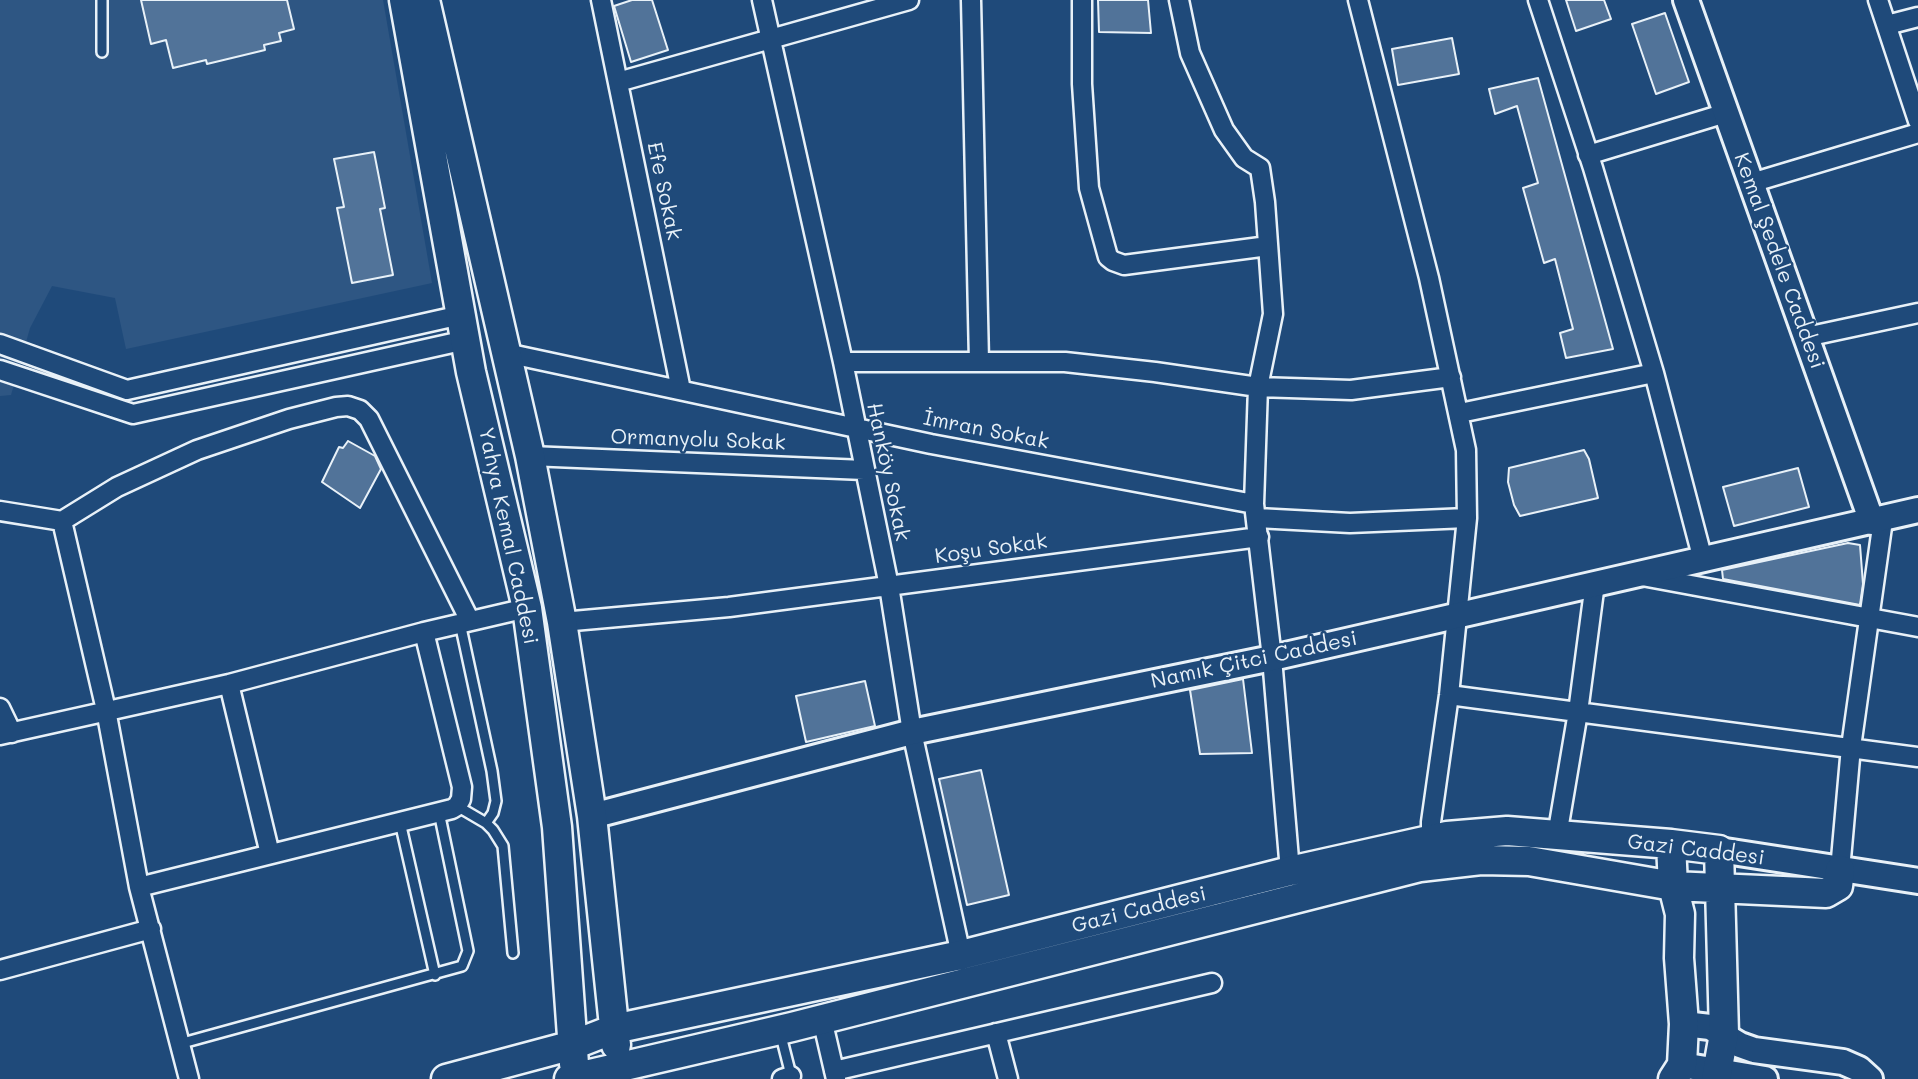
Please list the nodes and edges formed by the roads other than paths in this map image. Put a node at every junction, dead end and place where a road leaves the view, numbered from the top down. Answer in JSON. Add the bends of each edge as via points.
{"nodes":[{"id":1,"x":102,"y":0,"type":"edge"},
{"id":2,"x":404,"y":0,"type":"edge"},
{"id":3,"x":425,"y":0,"type":"edge"},
{"id":4,"x":601,"y":0,"type":"edge"},
{"id":5,"x":762,"y":0,"type":"edge"},
{"id":6,"x":971,"y":0,"type":"edge"},
{"id":7,"x":1082,"y":0,"type":"edge"},
{"id":8,"x":1179,"y":0,"type":"edge"},
{"id":9,"x":1358,"y":0,"type":"edge"},
{"id":10,"x":1538,"y":0,"type":"edge"},
{"id":11,"x":1686,"y":0,"type":"edge"},
{"id":12,"x":1878,"y":0,"type":"edge"},
{"id":13,"x":903,"y":1,"type":"edge"},
{"id":14,"x":1918,"y":17,"type":"edge"},
{"id":15,"x":1887,"y":25,"type":"junction"},
{"id":16,"x":771,"y":39,"type":"junction"},
{"id":17,"x":102,"y":52,"type":"dead end"},
{"id":18,"x":618,"y":82,"type":"junction"},
{"id":19,"x":1726,"y":113,"type":"junction"},
{"id":20,"x":1918,"y":121,"type":"edge"},
{"id":21,"x":1918,"y":133,"type":"edge"},
{"id":22,"x":1588,"y":155,"type":"junction"},
{"id":23,"x":1751,"y":183,"type":"junction"},
{"id":24,"x":1268,"y":246,"type":"junction"},
{"id":25,"x":1918,"y":313,"type":"edge"},
{"id":26,"x":464,"y":327,"type":"junction"},
{"id":27,"x":1806,"y":337,"type":"junction"},
{"id":28,"x":0,"y":344,"type":"edge"},
{"id":29,"x":506,"y":353,"type":"junction"},
{"id":30,"x":979,"y":360,"type":"junction"},
{"id":31,"x":843,"y":362,"type":"junction"},
{"id":32,"x":0,"y":370,"type":"edge"},
{"id":33,"x":1654,"y":373,"type":"junction"},
{"id":34,"x":1451,"y":377,"type":"junction"},
{"id":35,"x":1258,"y":387,"type":"junction"},
{"id":36,"x":681,"y":390,"type":"junction"},
{"id":37,"x":1460,"y":413,"type":"junction"},
{"id":38,"x":855,"y":427,"type":"junction"},
{"id":39,"x":530,"y":456,"type":"junction"},
{"id":40,"x":864,"y":470,"type":"junction"},
{"id":41,"x":1918,"y":510,"type":"edge"},
{"id":42,"x":0,"y":511,"type":"edge"},
{"id":43,"x":1255,"y":511,"type":"junction"},
{"id":44,"x":1467,"y":518,"type":"junction"},
{"id":45,"x":61,"y":521,"type":"junction"},
{"id":46,"x":1878,"y":521,"type":"junction"},
{"id":47,"x":1259,"y":537,"type":"junction"},
{"id":48,"x":1703,"y":560,"type":"junction"},
{"id":49,"x":1636,"y":575,"type":"junction"},
{"id":50,"x":1595,"y":583,"type":"junction"},
{"id":51,"x":888,"y":586,"type":"junction"},
{"id":52,"x":527,"y":608,"type":"junction"},
{"id":53,"x":1457,"y":615,"type":"junction"},
{"id":54,"x":1868,"y":618,"type":"junction"},
{"id":55,"x":465,"y":622,"type":"junction"},
{"id":56,"x":562,"y":622,"type":"junction"},
{"id":57,"x":1918,"y":627,"type":"edge"},
{"id":58,"x":424,"y":632,"type":"junction"},
{"id":59,"x":1272,"y":658,"type":"junction"},
{"id":60,"x":229,"y":684,"type":"junction"},
{"id":61,"x":1449,"y":695,"type":"junction"},
{"id":62,"x":0,"y":708,"type":"edge"},
{"id":63,"x":106,"y":710,"type":"junction"},
{"id":64,"x":1578,"y":712,"type":"junction"},
{"id":65,"x":912,"y":732,"type":"junction"},
{"id":66,"x":6,"y":734,"type":"edge"},
{"id":67,"x":1851,"y":747,"type":"junction"},
{"id":68,"x":1918,"y":757,"type":"edge"},
{"id":69,"x":457,"y":806,"type":"junction"},
{"id":70,"x":439,"y":812,"type":"junction"},
{"id":71,"x":592,"y":816,"type":"junction"},
{"id":72,"x":400,"y":822,"type":"junction"},
{"id":73,"x":486,"y":823,"type":"junction"},
{"id":74,"x":1557,"y":836,"type":"junction"},
{"id":75,"x":1431,"y":840,"type":"junction"},
{"id":76,"x":1671,"y":844,"type":"junction"},
{"id":77,"x":1719,"y":850,"type":"junction"},
{"id":78,"x":270,"y":854,"type":"junction"},
{"id":79,"x":1840,"y":870,"type":"junction"},
{"id":80,"x":1290,"y":871,"type":"junction"},
{"id":81,"x":1918,"y":881,"type":"edge"},
{"id":82,"x":1673,"y":886,"type":"junction"},
{"id":83,"x":139,"y":887,"type":"junction"},
{"id":84,"x":1720,"y":888,"type":"junction"},
{"id":85,"x":151,"y":929,"type":"junction"},
{"id":86,"x":513,"y":953,"type":"dead end"},
{"id":87,"x":961,"y":955,"type":"junction"},
{"id":88,"x":0,"y":970,"type":"edge"},
{"id":89,"x":435,"y":975,"type":"junction"},
{"id":90,"x":1212,"y":982,"type":"dead end"},
{"id":91,"x":822,"y":1019,"type":"junction"},
{"id":92,"x":1684,"y":1024,"type":"junction"},
{"id":93,"x":614,"y":1029,"type":"junction"},
{"id":94,"x":780,"y":1030,"type":"junction"},
{"id":95,"x":996,"y":1033,"type":"junction"},
{"id":96,"x":1724,"y":1034,"type":"junction"},
{"id":97,"x":179,"y":1044,"type":"junction"},
{"id":98,"x":573,"y":1045,"type":"junction"},
{"id":99,"x":618,"y":1069,"type":"junction"},
{"id":100,"x":1678,"y":1072,"type":"edge"},
{"id":101,"x":835,"y":1075,"type":"edge"},
{"id":102,"x":1718,"y":1076,"type":"edge"},
{"id":103,"x":572,"y":1078,"type":"edge"},
{"id":104,"x":788,"y":1078,"type":"edge"},
{"id":105,"x":189,"y":1079,"type":"edge"},
{"id":106,"x":446,"y":1079,"type":"edge"},
{"id":107,"x":1008,"y":1079,"type":"edge"},
{"id":108,"x":1765,"y":1079,"type":"edge"},
{"id":109,"x":1870,"y":1079,"type":"edge"}],
"edges":[{"from":1,"to":17,"type":"lane"},
{"from":2,"to":26,"type":"main road","name":"Yahya Kemal Caddesi"},
{"from":3,"to":29,"type":"main road","name":"Yahya Kemal Caddesi"},
{"from":4,"to":18,"type":"street","name":"Efe Sokak"},
{"from":5,"to":16,"type":"street","name":"Hanköy Sokak"},
{"from":6,"to":30,"type":"street"},
{"from":7,"to":24,"type":"street","via":[[1089,188],[1108,257],[1124,265]]},
{"from":8,"to":24,"type":"street","via":[[1190,53],[1224,130],[1244,158],[1260,168]]},
{"from":9,"to":34,"type":"street"},
{"from":10,"to":22,"type":"street"},
{"from":11,"to":19,"type":"street","name":"Kemal Şedele Caddesi"},
{"from":12,"to":15,"type":"street"},
{"from":13,"to":16,"type":"street"},
{"from":14,"to":15,"type":"street"},
{"from":15,"to":20,"type":"street"},
{"from":16,"to":18,"type":"street"},
{"from":16,"to":31,"type":"street","name":"Hanköy Sokak"},
{"from":18,"to":36,"type":"street","name":"Efe Sokak"},
{"from":19,"to":22,"type":"street"},
{"from":19,"to":23,"type":"street","name":"Kemal Şedele Caddesi"},
{"from":21,"to":23,"type":"street"},
{"from":22,"to":33,"type":"street"},
{"from":23,"to":27,"type":"street","name":"Kemal Şedele Caddesi"},
{"from":24,"to":35,"type":"street","via":[[1273,314]]},
{"from":25,"to":27,"type":"street"},
{"from":26,"to":28,"type":"street","via":[[127,390]]},
{"from":26,"to":32,"type":"street","via":[[133,414]]},
{"from":26,"to":52,"type":"main road","name":"Yahya Kemal Caddesi"},
{"from":27,"to":46,"type":"street","name":"Kemal Şedele Caddesi"},
{"from":29,"to":36,"type":"street","name":"İmran Sokak"},
{"from":29,"to":39,"type":"main road","name":"Yahya Kemal Caddesi"},
{"from":30,"to":31,"type":"street"},
{"from":30,"to":35,"type":"street","via":[[1065,362]]},
{"from":31,"to":38,"type":"street","name":"Hanköy Sokak"},
{"from":33,"to":37,"type":"street"},
{"from":33,"to":48,"type":"street"},
{"from":34,"to":35,"type":"street","via":[[1351,390]]},
{"from":34,"to":37,"type":"street"},
{"from":35,"to":43,"type":"street"},
{"from":36,"to":38,"type":"street","name":"İmran Sokak"},
{"from":37,"to":44,"type":"street","via":[[1466,450]]},
{"from":38,"to":40,"type":"street","name":"Hanköy Sokak"},
{"from":38,"to":43,"type":"street","name":"İmran Sokak"},
{"from":39,"to":40,"type":"street","name":"Ormanyolu Sokak"},
{"from":39,"to":56,"type":"main road","name":"Yahya Kemal Caddesi"},
{"from":40,"to":51,"type":"street","name":"Hanköy Sokak"},
{"from":41,"to":46,"type":"street","name":"Namık Çitci Caddesi"},
{"from":42,"to":45,"type":"street"},
{"from":43,"to":44,"type":"street","name":"İmran Sokak","via":[[1350,523]]},
{"from":43,"to":47,"type":"street"},
{"from":44,"to":53,"type":"street"},
{"from":45,"to":55,"type":"street","via":[[126,482],[197,450],[289,419],[348,406],[369,419]]},
{"from":45,"to":63,"type":"street"},
{"from":46,"to":48,"type":"street","name":"Namık Çitci Caddesi"},
{"from":46,"to":54,"type":"street"},
{"from":47,"to":51,"type":"street","name":"Koşu Sokak"},
{"from":47,"to":59,"type":"street"},
{"from":48,"to":49,"type":"street","name":"Namık Çitci Caddesi"},
{"from":49,"to":50,"type":"street","name":"Namık Çitci Caddesi"},
{"from":49,"to":54,"type":"street"},
{"from":50,"to":53,"type":"street","name":"Namık Çitci Caddesi"},
{"from":50,"to":64,"type":"street"},
{"from":51,"to":56,"type":"street","name":"Koşu Sokak"},
{"from":51,"to":65,"type":"street","name":"Hanköy Sokak"},
{"from":52,"to":55,"type":"street"},
{"from":52,"to":98,"type":"main road","name":"Yahya Kemal Caddesi","via":[[557,827]]},
{"from":53,"to":59,"type":"street","name":"Namık Çitci Caddesi"},
{"from":53,"to":61,"type":"street"},
{"from":54,"to":57,"type":"street"},
{"from":54,"to":67,"type":"street"},
{"from":55,"to":58,"type":"street"},
{"from":55,"to":73,"type":"lane","via":[[496,801]]},
{"from":56,"to":71,"type":"main road","name":"Yahya Kemal Caddesi"},
{"from":58,"to":60,"type":"street"},
{"from":58,"to":69,"type":"street","via":[[460,777],[462,793]]},
{"from":59,"to":65,"type":"street","name":"Namık Çitci Caddesi"},
{"from":59,"to":80,"type":"street"},
{"from":60,"to":63,"type":"street"},
{"from":60,"to":78,"type":"street"},
{"from":61,"to":64,"type":"street"},
{"from":61,"to":75,"type":"street"},
{"from":62,"to":66,"type":"street"},
{"from":63,"to":66,"type":"street"},
{"from":63,"to":83,"type":"street"},
{"from":64,"to":67,"type":"street"},
{"from":64,"to":74,"type":"street"},
{"from":65,"to":71,"type":"street","name":"Namık Çitci Caddesi"},
{"from":65,"to":87,"type":"street","name":"Hanköy Sokak"},
{"from":67,"to":68,"type":"street"},
{"from":67,"to":79,"type":"street"},
{"from":69,"to":70,"type":"street"},
{"from":69,"to":73,"type":"lane"},
{"from":70,"to":72,"type":"street"},
{"from":70,"to":89,"type":"lane","via":[[468,951],[463,966]]},
{"from":71,"to":93,"type":"main road","name":"Yahya Kemal Caddesi"},
{"from":72,"to":78,"type":"street"},
{"from":72,"to":89,"type":"lane"},
{"from":73,"to":86,"type":"lane","via":[[503,846]]},
{"from":74,"to":75,"type":"main road","name":"Gazi Caddesi","via":[[1507,831]]},
{"from":74,"to":76,"type":"main road","name":"Gazi Caddesi"},
{"from":75,"to":80,"type":"main road","name":"Gazi Caddesi"},
{"from":76,"to":77,"type":"main road","name":"Gazi Caddesi"},
{"from":76,"to":82,"type":"main road"},
{"from":77,"to":79,"type":"street","name":"Gazi Caddesi"},
{"from":77,"to":84,"type":"main road"},
{"from":78,"to":83,"type":"street"},
{"from":79,"to":81,"type":"street","name":"Gazi Caddesi"},
{"from":79,"to":84,"type":"main road","name":"Gazi Caddesi","via":[[1838,886],[1826,893]]},
{"from":80,"to":87,"type":"main road","name":"Gazi Caddesi"},
{"from":82,"to":84,"type":"main road","name":"Gazi Caddesi"},
{"from":82,"to":91,"type":"main road","name":"Gazi Caddesi","via":[[1529,861],[1481,860],[1420,867]]},
{"from":82,"to":92,"type":"main road","via":[[1679,914]]},
{"from":83,"to":85,"type":"street"},
{"from":84,"to":96,"type":"main road"},
{"from":85,"to":88,"type":"street"},
{"from":85,"to":97,"type":"street"},
{"from":87,"to":93,"type":"main road","name":"Gazi Caddesi"},
{"from":89,"to":97,"type":"lane"},
{"from":90,"to":95,"type":"street"},
{"from":91,"to":94,"type":"main road","name":"Gazi Caddesi"},
{"from":91,"to":101,"type":"street"},
{"from":92,"to":96,"type":"street"},
{"from":92,"to":100,"type":"main road"},
{"from":93,"to":98,"type":"main road","name":"Gazi Caddesi"},
{"from":93,"to":99,"type":"main road","name":"Yahya Kemal Caddesi"},
{"from":94,"to":99,"type":"main road","name":"Gazi Caddesi"},
{"from":94,"to":104,"type":"lane"},
{"from":95,"to":101,"type":"street"},
{"from":95,"to":107,"type":"street"},
{"from":96,"to":102,"type":"main road"},
{"from":96,"to":109,"type":"street","via":[[1754,1050],[1843,1062]]},
{"from":97,"to":105,"type":"street"},
{"from":98,"to":103,"type":"main road","name":"Yahya Kemal Caddesi"},
{"from":98,"to":106,"type":"main road","name":"Gazi Caddesi"},
{"from":99,"to":103,"type":"main road","name":"Gazi Caddesi"},
{"from":100,"to":102,"type":"street"},
{"from":102,"to":108,"type":"street"}]}
